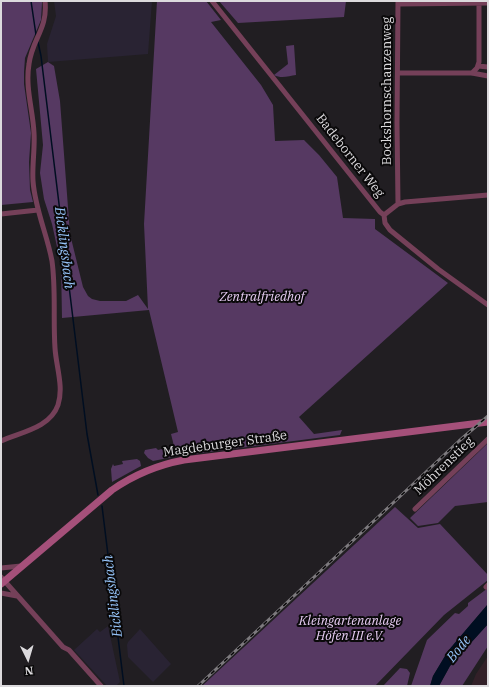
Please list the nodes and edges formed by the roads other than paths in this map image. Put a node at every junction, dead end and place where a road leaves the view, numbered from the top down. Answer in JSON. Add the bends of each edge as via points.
{"nodes":[{"id":1,"x":45,"y":1,"type":"edge"},
{"id":2,"x":212,"y":1,"type":"edge"},
{"id":3,"x":398,"y":2,"type":"edge"},
{"id":4,"x":479,"y":3,"type":"junction"},
{"id":5,"x":488,"y":3,"type":"edge"},
{"id":6,"x":478,"y":66,"type":"junction"},
{"id":7,"x":488,"y":67,"type":"edge"},
{"id":8,"x":398,"y":73,"type":"junction"},
{"id":9,"x":472,"y":73,"type":"junction"},
{"id":10,"x":488,"y":76,"type":"edge"},
{"id":11,"x":488,"y":195,"type":"edge"},
{"id":12,"x":398,"y":204,"type":"junction"},
{"id":13,"x":38,"y":210,"type":"junction"},
{"id":14,"x":1,"y":214,"type":"edge"},
{"id":15,"x":384,"y":215,"type":"junction"},
{"id":16,"x":488,"y":305,"type":"edge"},
{"id":17,"x":488,"y":422,"type":"edge"},
{"id":18,"x":488,"y":439,"type":"edge"},
{"id":19,"x":1,"y":441,"type":"edge"},
{"id":20,"x":415,"y":509,"type":"dead end"},
{"id":21,"x":22,"y":566,"type":"junction"},
{"id":22,"x":1,"y":568,"type":"edge"},
{"id":23,"x":2,"y":581,"type":"edge"},
{"id":24,"x":1,"y":593,"type":"edge"},
{"id":25,"x":17,"y":596,"type":"junction"},
{"id":26,"x":101,"y":686,"type":"edge"}],
"edges":[{"from":1,"to":13,"type":"street","via":[[45,20],[30,58],[28,82],[35,140],[33,183]]},
{"from":2,"to":15,"type":"street","name":"Badeborner Weg"},
{"from":3,"to":4,"type":"street"},
{"from":3,"to":8,"type":"street","name":"Bockshornschanzenweg"},
{"from":4,"to":5,"type":"street"},
{"from":4,"to":6,"type":"street"},
{"from":6,"to":7,"type":"street"},
{"from":6,"to":9,"type":"street"},
{"from":8,"to":9,"type":"street"},
{"from":8,"to":12,"type":"street","name":"Bockshornschanzenweg"},
{"from":9,"to":10,"type":"street"},
{"from":11,"to":12,"type":"street"},
{"from":12,"to":15,"type":"street"},
{"from":13,"to":14,"type":"street"},
{"from":13,"to":19,"type":"street","via":[[50,251],[54,276],[55,347],[60,396],[55,410],[45,422]]},
{"from":15,"to":16,"type":"street","name":"Badeborner Weg","via":[[386,225],[392,232]]},
{"from":17,"to":21,"type":"main road","name":"Magdeburger Straße","via":[[191,459],[156,466],[129,478],[112,490]]},
{"from":18,"to":20,"type":"street","name":"Möhrenstieg"},
{"from":21,"to":22,"type":"street"},
{"from":21,"to":23,"type":"main road","name":"Magdeburger Straße"},
{"from":23,"to":25,"type":"street","name":"Magdeburger Straße"},
{"from":24,"to":25,"type":"street"},
{"from":25,"to":26,"type":"street","name":"Magdeburger Straße"}]}
